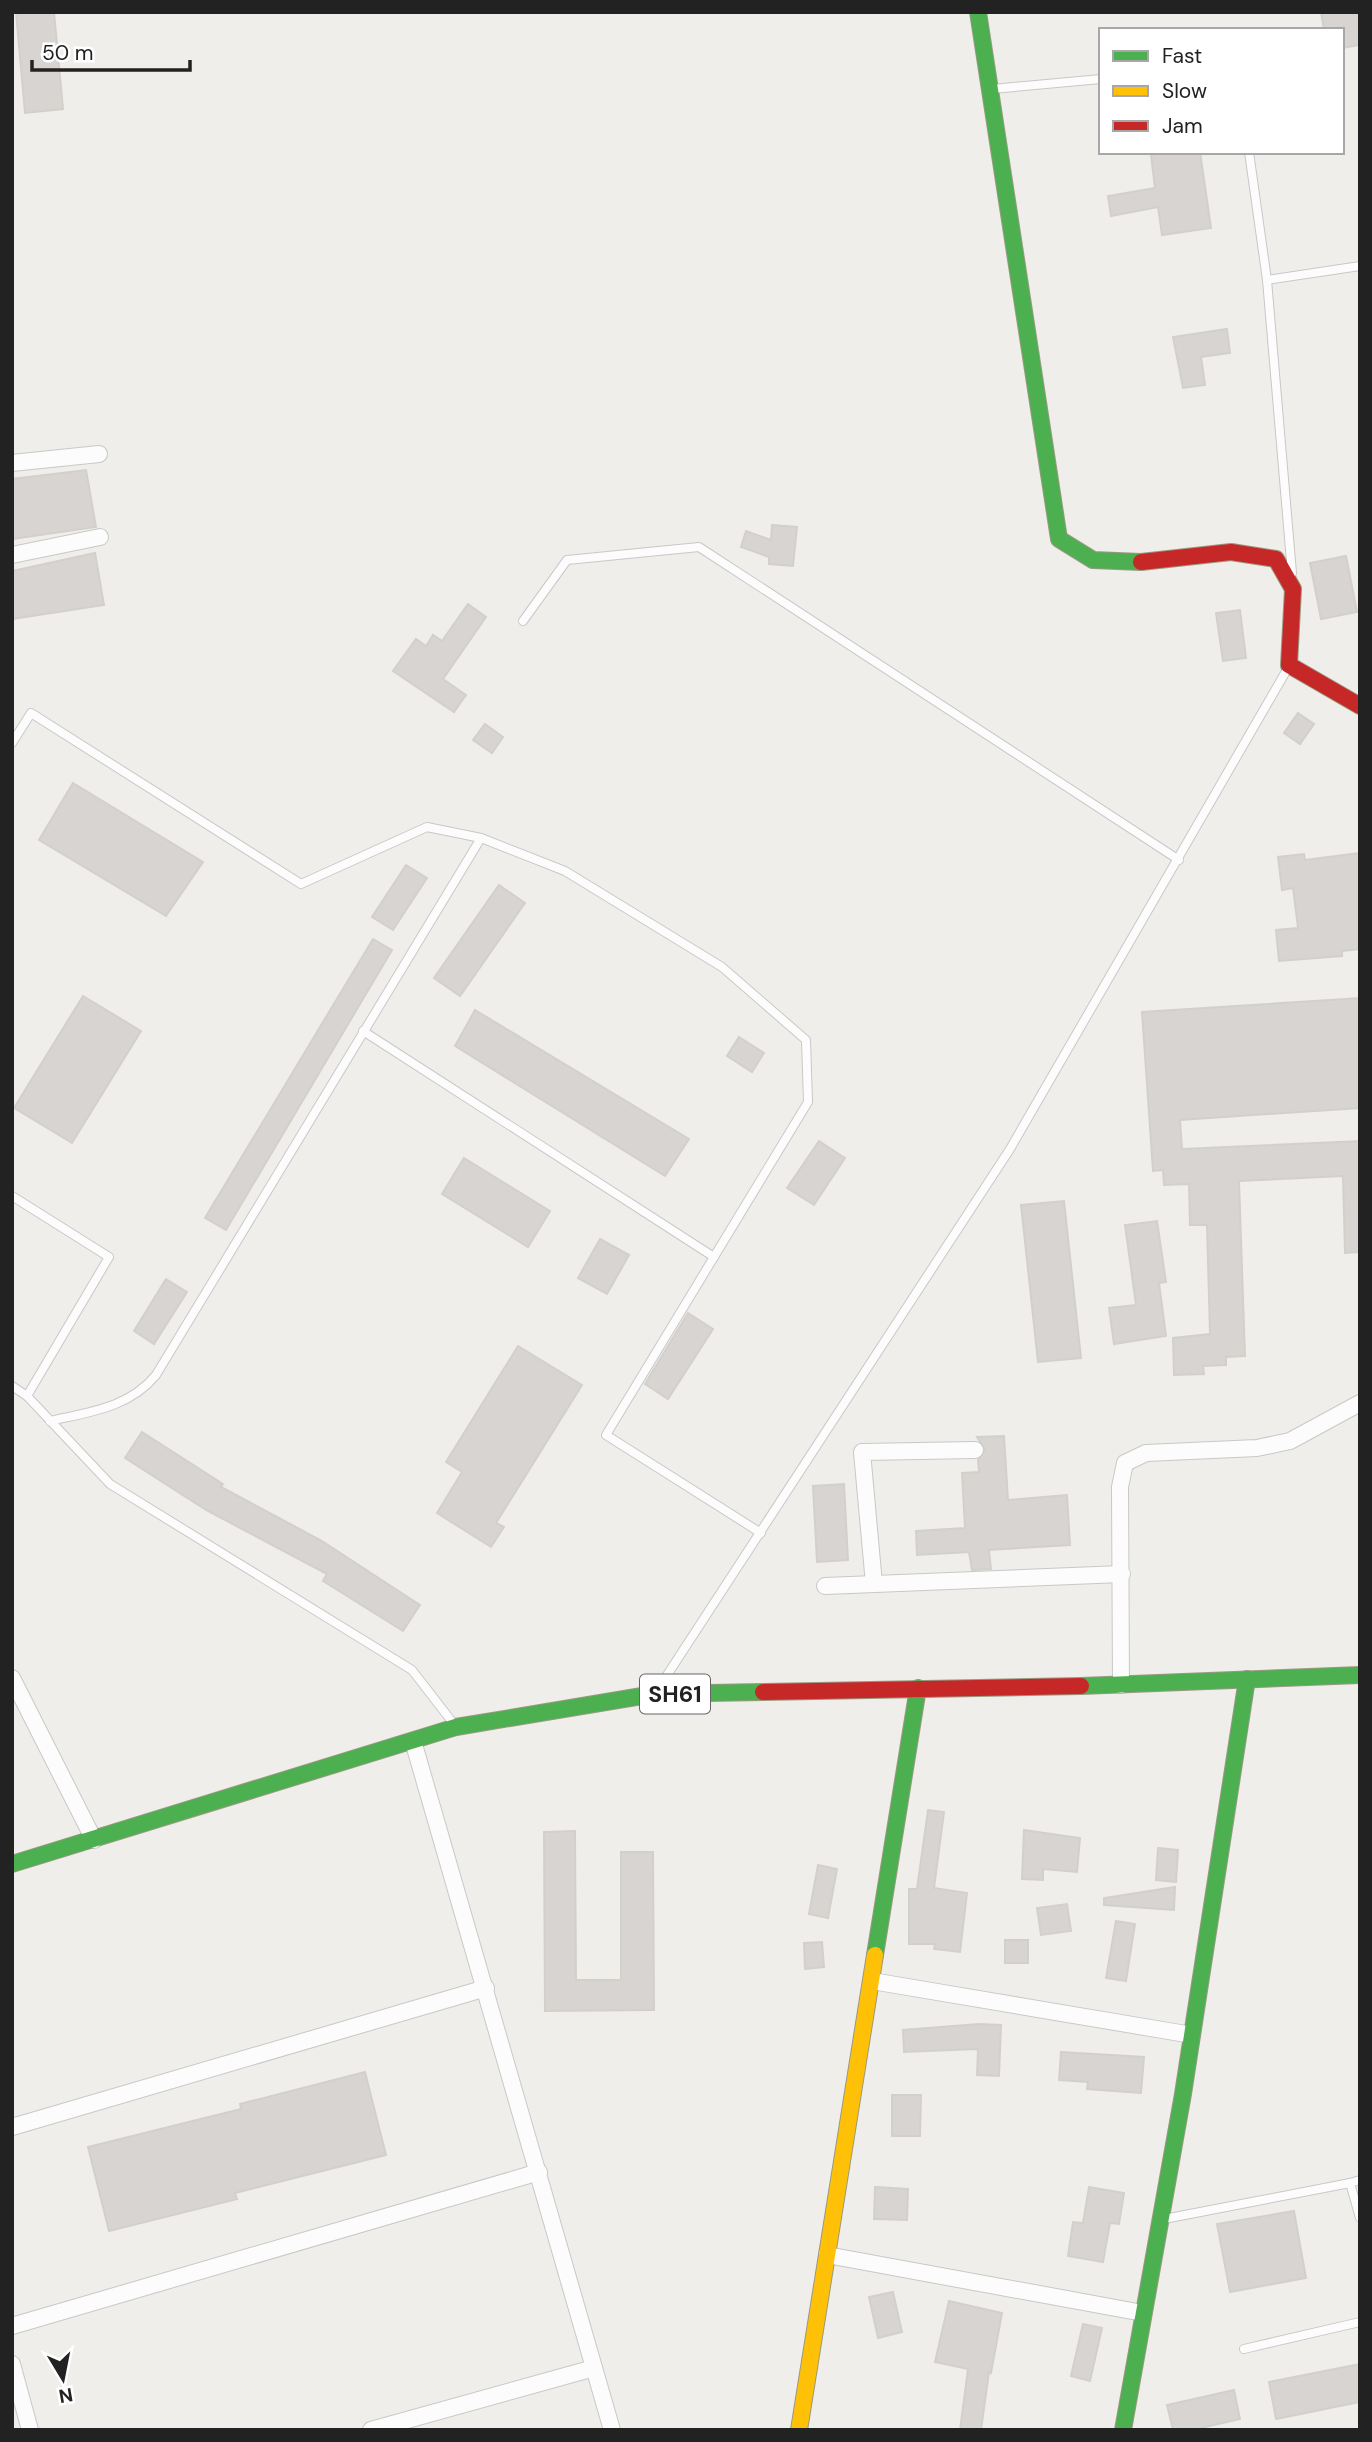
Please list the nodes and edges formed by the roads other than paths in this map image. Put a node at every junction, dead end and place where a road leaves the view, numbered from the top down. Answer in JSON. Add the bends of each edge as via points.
{"nodes":[{"id":1,"x":978,"y":12,"type":"edge"},
{"id":2,"x":1099,"y":79,"type":"edge"},
{"id":3,"x":989,"y":89,"type":"junction"},
{"id":4,"x":1249,"y":154,"type":"edge"},
{"id":5,"x":1360,"y":266,"type":"edge"},
{"id":6,"x":1267,"y":280,"type":"junction"},
{"id":7,"x":99,"y":454,"type":"dead end"},
{"id":8,"x":12,"y":463,"type":"edge"},
{"id":9,"x":100,"y":537,"type":"dead end"},
{"id":10,"x":12,"y":555,"type":"edge"},
{"id":11,"x":1293,"y":589,"type":"junction"},
{"id":12,"x":523,"y":621,"type":"dead end"},
{"id":13,"x":1289,"y":665,"type":"junction"},
{"id":14,"x":1360,"y":706,"type":"edge"},
{"id":15,"x":12,"y":743,"type":"edge"},
{"id":16,"x":481,"y":838,"type":"junction"},
{"id":17,"x":1180,"y":860,"type":"junction"},
{"id":18,"x":363,"y":1031,"type":"junction"},
{"id":19,"x":12,"y":1196,"type":"edge"},
{"id":20,"x":714,"y":1257,"type":"junction"},
{"id":21,"x":12,"y":1386,"type":"edge"},
{"id":22,"x":27,"y":1396,"type":"junction"},
{"id":23,"x":1360,"y":1403,"type":"edge"},
{"id":24,"x":50,"y":1421,"type":"junction"},
{"id":25,"x":975,"y":1450,"type":"dead end"},
{"id":26,"x":761,"y":1533,"type":"junction"},
{"id":27,"x":1122,"y":1574,"type":"junction"},
{"id":28,"x":874,"y":1584,"type":"junction"},
{"id":29,"x":825,"y":1586,"type":"dead end"},
{"id":30,"x":1360,"y":1675,"type":"edge"},
{"id":31,"x":12,"y":1678,"type":"edge"},
{"id":32,"x":1247,"y":1679,"type":"junction"},
{"id":33,"x":1121,"y":1685,"type":"junction"},
{"id":34,"x":918,"y":1688,"type":"junction"},
{"id":35,"x":654,"y":1694,"type":"junction"},
{"id":36,"x":456,"y":1727,"type":"junction"},
{"id":37,"x":412,"y":1741,"type":"junction"},
{"id":38,"x":94,"y":1840,"type":"junction"},
{"id":39,"x":12,"y":1864,"type":"edge"},
{"id":40,"x":872,"y":1981,"type":"junction"},
{"id":41,"x":486,"y":1988,"type":"junction"},
{"id":42,"x":1192,"y":2035,"type":"junction"},
{"id":43,"x":12,"y":2127,"type":"edge"},
{"id":44,"x":539,"y":2172,"type":"junction"},
{"id":45,"x":1360,"y":2180,"type":"edge"},
{"id":46,"x":1350,"y":2182,"type":"junction"},
{"id":47,"x":1360,"y":2218,"type":"edge"},
{"id":48,"x":1160,"y":2220,"type":"junction"},
{"id":49,"x":827,"y":2255,"type":"junction"},
{"id":50,"x":1143,"y":2313,"type":"junction"},
{"id":51,"x":1360,"y":2322,"type":"edge"},
{"id":52,"x":12,"y":2326,"type":"edge"},
{"id":53,"x":1244,"y":2349,"type":"dead end"},
{"id":54,"x":12,"y":2364,"type":"edge"},
{"id":55,"x":594,"y":2368,"type":"junction"},
{"id":56,"x":30,"y":2430,"type":"edge"},
{"id":57,"x":371,"y":2430,"type":"edge"},
{"id":58,"x":612,"y":2430,"type":"edge"},
{"id":59,"x":799,"y":2430,"type":"edge"},
{"id":60,"x":1123,"y":2430,"type":"edge"}],
"edges":[{"from":1,"to":3,"type":"street"},
{"from":2,"to":3,"type":"lane"},
{"from":3,"to":11,"type":"street","via":[[1059,539],[1093,560],[1141,562],[1231,552],[1276,559]]},
{"from":4,"to":6,"type":"lane"},
{"from":5,"to":6,"type":"lane"},
{"from":6,"to":11,"type":"lane"},
{"from":7,"to":8,"type":"street"},
{"from":9,"to":10,"type":"street"},
{"from":11,"to":13,"type":"street"},
{"from":12,"to":17,"type":"lane","via":[[567,560],[699,547]]},
{"from":13,"to":14,"type":"street"},
{"from":13,"to":17,"type":"lane"},
{"from":15,"to":16,"type":"lane","via":[[31,713],[301,884],[427,827]]},
{"from":16,"to":18,"type":"lane"},
{"from":16,"to":20,"type":"lane","via":[[565,871],[711,960],[806,1040],[808,1102]]},
{"from":17,"to":26,"type":"lane","via":[[1010,1149]]},
{"from":18,"to":20,"type":"lane"},
{"from":18,"to":24,"type":"lane","via":[[156,1376],[133,1398],[116,1406]]},
{"from":19,"to":22,"type":"lane","via":[[109,1257]]},
{"from":20,"to":26,"type":"lane","via":[[606,1435]]},
{"from":21,"to":22,"type":"lane"},
{"from":22,"to":24,"type":"lane"},
{"from":23,"to":27,"type":"street","via":[[1290,1441],[1257,1448],[1146,1453],[1125,1462],[1120,1487]]},
{"from":24,"to":36,"type":"lane","via":[[110,1483],[412,1670]]},
{"from":25,"to":28,"type":"street","via":[[862,1452]]},
{"from":26,"to":35,"type":"lane"},
{"from":27,"to":28,"type":"street"},
{"from":27,"to":33,"type":"street"},
{"from":28,"to":29,"type":"street"},
{"from":30,"to":32,"type":"street","number":"SH61"},
{"from":31,"to":38,"type":"street"},
{"from":32,"to":33,"type":"street","number":"SH61"},
{"from":32,"to":42,"type":"street"},
{"from":33,"to":34,"type":"street","number":"SH61"},
{"from":34,"to":35,"type":"street","number":"SH61"},
{"from":34,"to":40,"type":"street"},
{"from":35,"to":36,"type":"street","number":"SH61"},
{"from":36,"to":37,"type":"street","number":"SH61"},
{"from":37,"to":38,"type":"street","number":"SH61"},
{"from":37,"to":41,"type":"street"},
{"from":38,"to":39,"type":"street","number":"SH61"},
{"from":40,"to":42,"type":"street"},
{"from":40,"to":49,"type":"street"},
{"from":41,"to":43,"type":"street"},
{"from":41,"to":44,"type":"street"},
{"from":42,"to":48,"type":"street"},
{"from":44,"to":52,"type":"street"},
{"from":44,"to":55,"type":"street"},
{"from":45,"to":46,"type":"lane"},
{"from":46,"to":47,"type":"lane"},
{"from":46,"to":48,"type":"lane"},
{"from":48,"to":50,"type":"street"},
{"from":49,"to":50,"type":"street"},
{"from":49,"to":59,"type":"street"},
{"from":50,"to":60,"type":"street"},
{"from":51,"to":53,"type":"lane"},
{"from":54,"to":56,"type":"street"},
{"from":55,"to":57,"type":"street"},
{"from":55,"to":58,"type":"street"}]}
